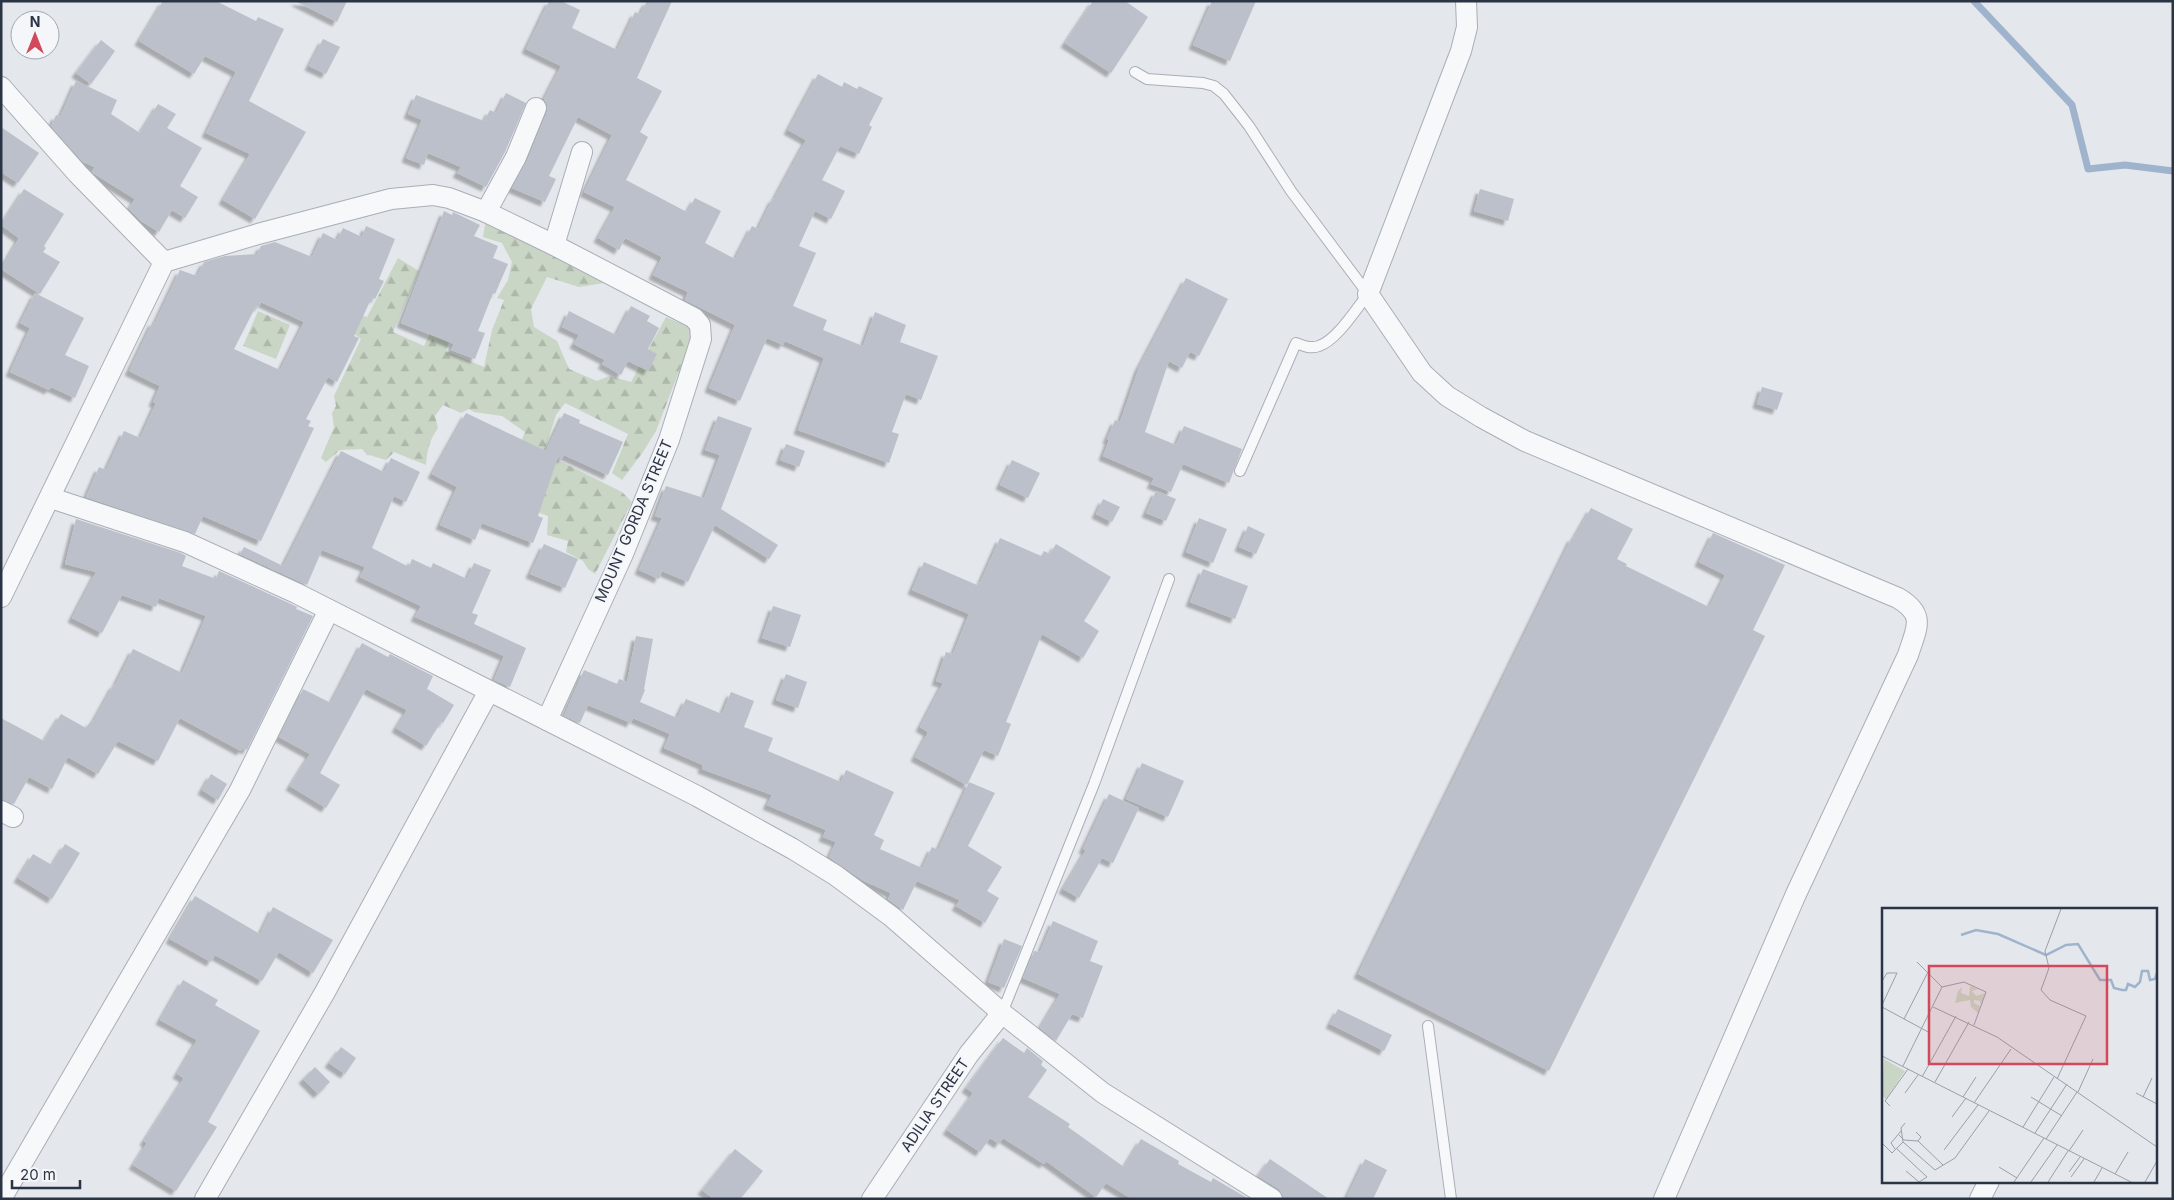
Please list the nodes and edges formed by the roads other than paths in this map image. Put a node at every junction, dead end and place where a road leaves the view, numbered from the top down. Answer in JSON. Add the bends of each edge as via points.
{"nodes":[{"id":1,"x":1466,"y":1,"type":"edge"},
{"id":2,"x":1135,"y":72,"type":"dead end"},
{"id":3,"x":1,"y":87,"type":"edge"},
{"id":4,"x":536,"y":108,"type":"dead end"},
{"id":5,"x":582,"y":152,"type":"dead end"},
{"id":6,"x":486,"y":212,"type":"junction"},
{"id":7,"x":554,"y":245,"type":"junction"},
{"id":8,"x":164,"y":262,"type":"junction"},
{"id":9,"x":1368,"y":294,"type":"junction"},
{"id":10,"x":1240,"y":471,"type":"dead end"},
{"id":11,"x":51,"y":498,"type":"junction"},
{"id":12,"x":1169,"y":579,"type":"dead end"},
{"id":13,"x":1,"y":597,"type":"edge"},
{"id":14,"x":329,"y":610,"type":"junction"},
{"id":15,"x":489,"y":691,"type":"junction"},
{"id":16,"x":547,"y":720,"type":"junction"},
{"id":17,"x":1002,"y":1013,"type":"junction"},
{"id":18,"x":1428,"y":1026,"type":"dead end"},
{"id":19,"x":1988,"y":1182,"type":"edge"},
{"id":20,"x":1,"y":1199,"type":"edge"},
{"id":21,"x":205,"y":1199,"type":"edge"},
{"id":22,"x":872,"y":1199,"type":"edge"},
{"id":23,"x":1272,"y":1199,"type":"edge"},
{"id":24,"x":1451,"y":1199,"type":"edge"},
{"id":25,"x":1664,"y":1199,"type":"edge"},
{"id":26,"x":1980,"y":1199,"type":"edge"}],
"edges":[{"from":1,"to":9,"type":"street","via":[[1467,27],[1461,51]]},
{"from":2,"to":9,"type":"lane","via":[[1153,80],[1203,83],[1224,94],[1249,126],[1290,191]]},
{"from":3,"to":8,"type":"street","via":[[78,174]]},
{"from":4,"to":6,"type":"street","via":[[516,157]]},
{"from":5,"to":7,"type":"street"},
{"from":6,"to":7,"type":"street"},
{"from":6,"to":8,"type":"street","via":[[449,198],[416,195],[258,234]]},
{"from":7,"to":16,"type":"street","name":"MOUNT GORDA STREET","via":[[694,318],[700,325],[701,339],[668,440],[623,554]]},
{"from":8,"to":11,"type":"street"},
{"from":9,"to":10,"type":"lane","via":[[1326,343],[1308,347],[1296,343]]},
{"from":9,"to":25,"type":"street","via":[[1422,373],[1447,396],[1481,417],[1525,442],[1898,598],[1914,609],[1917,618],[1908,655],[1796,894]]},
{"from":11,"to":13,"type":"street"},
{"from":11,"to":14,"type":"street","via":[[185,542]]},
{"from":12,"to":17,"type":"lane","via":[[1094,784]]},
{"from":14,"to":15,"type":"street"},
{"from":14,"to":20,"type":"street","via":[[240,790]]},
{"from":15,"to":16,"type":"street"},
{"from":15,"to":21,"type":"street","via":[[325,992]]},
{"from":16,"to":17,"type":"street","via":[[697,796],[834,875],[892,917]]},
{"from":17,"to":22,"type":"street","name":"ADILIA STREET","via":[[970,1054]]},
{"from":17,"to":23,"type":"street","via":[[1103,1093]]},
{"from":18,"to":24,"type":"lane"},
{"from":19,"to":26,"type":"street"}]}
